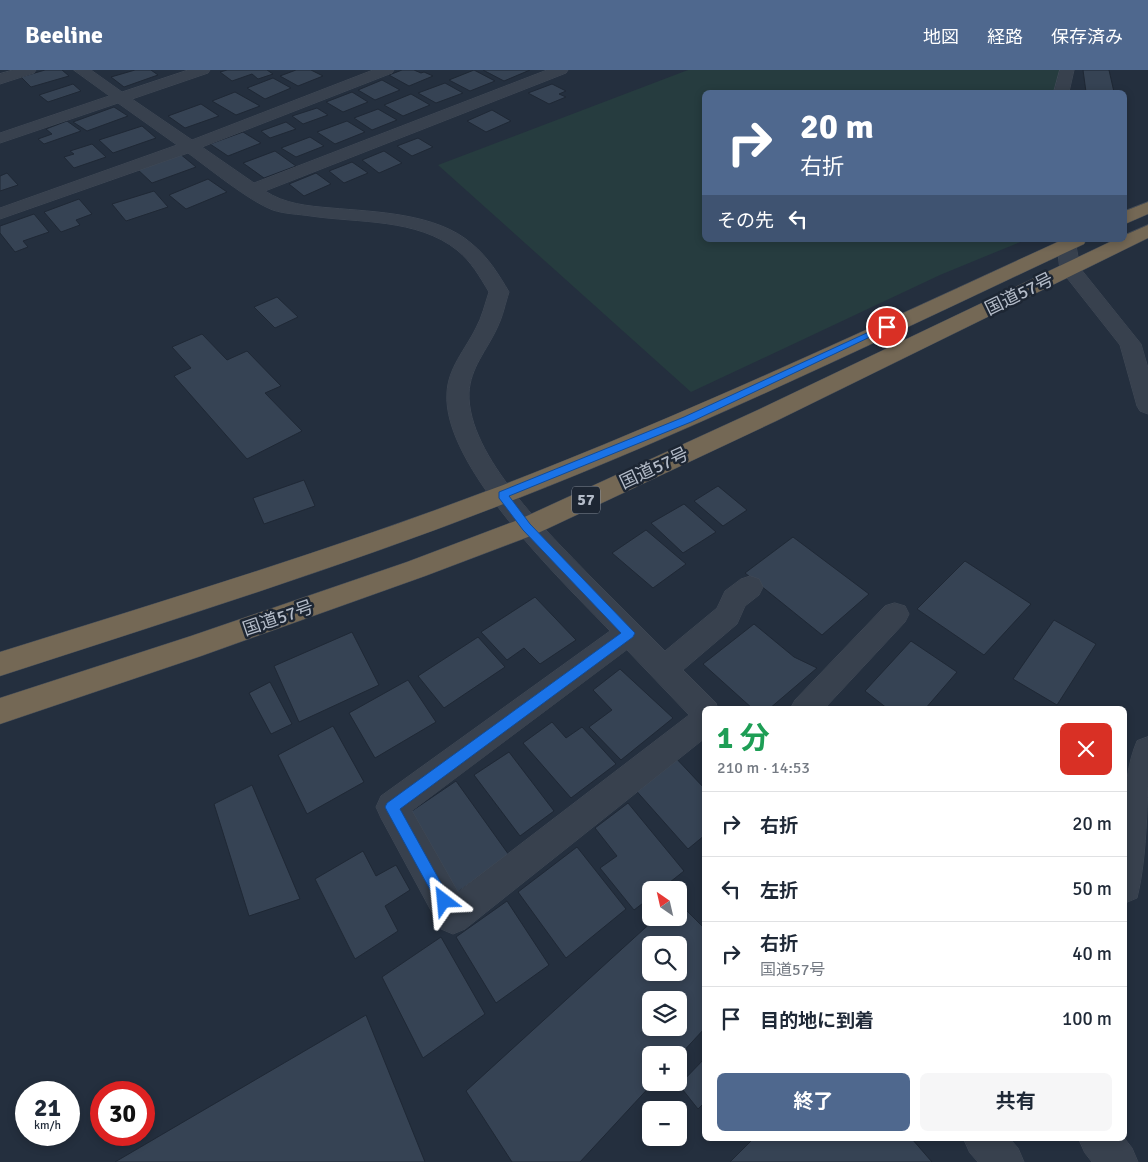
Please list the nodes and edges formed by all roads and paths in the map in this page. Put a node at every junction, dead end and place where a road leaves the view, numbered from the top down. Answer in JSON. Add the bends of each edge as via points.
{"nodes":[{"id":1,"x":29,"y":70,"type":"edge"},
{"id":2,"x":81,"y":70,"type":"edge"},
{"id":3,"x":203,"y":70,"type":"edge"},
{"id":4,"x":387,"y":70,"type":"edge"},
{"id":5,"x":561,"y":70,"type":"edge"},
{"id":6,"x":1067,"y":70,"type":"edge"},
{"id":7,"x":0,"y":79,"type":"edge"},
{"id":8,"x":1062,"y":90,"type":"edge"},
{"id":9,"x":122,"y":98,"type":"junction"},
{"id":10,"x":0,"y":138,"type":"edge"},
{"id":11,"x":192,"y":146,"type":"junction"},
{"id":12,"x":252,"y":190,"type":"junction"},
{"id":13,"x":1148,"y":207,"type":"edge"},
{"id":14,"x":0,"y":214,"type":"edge"},
{"id":15,"x":1127,"y":217,"type":"edge"},
{"id":16,"x":1148,"y":231,"type":"edge"},
{"id":17,"x":1127,"y":241,"type":"edge"},
{"id":18,"x":1069,"y":242,"type":"edge"},
{"id":19,"x":1071,"y":242,"type":"edge"},
{"id":20,"x":1125,"y":242,"type":"edge"},
{"id":21,"x":1070,"y":269,"type":"junction"},
{"id":22,"x":1148,"y":406,"type":"edge"},
{"id":23,"x":502,"y":495,"type":"junction"},
{"id":24,"x":527,"y":527,"type":"junction"},
{"id":25,"x":750,"y":587,"type":"dead end"},
{"id":26,"x":895,"y":614,"type":"dead end"},
{"id":27,"x":629,"y":633,"type":"junction"},
{"id":28,"x":0,"y":664,"type":"edge"},
{"id":29,"x":664,"y":669,"type":"junction"},
{"id":30,"x":807,"y":706,"type":"edge"},
{"id":31,"x":702,"y":709,"type":"edge"},
{"id":32,"x":0,"y":711,"type":"edge"},
{"id":33,"x":702,"y":722,"type":"edge"},
{"id":34,"x":1148,"y":751,"type":"edge"},
{"id":35,"x":1127,"y":874,"type":"edge"},
{"id":36,"x":986,"y":1141,"type":"edge"},
{"id":37,"x":1101,"y":1141,"type":"edge"},
{"id":38,"x":1004,"y":1162,"type":"edge"},
{"id":39,"x":1118,"y":1162,"type":"edge"}],
"edges":[{"from":1,"to":7,"type":"street"},
{"from":2,"to":9,"type":"street"},
{"from":3,"to":9,"type":"street"},
{"from":4,"to":11,"type":"street"},
{"from":5,"to":12,"type":"street"},
{"from":6,"to":8,"type":"street"},
{"from":9,"to":10,"type":"street"},
{"from":9,"to":11,"type":"street"},
{"from":11,"to":12,"type":"street"},
{"from":11,"to":14,"type":"street"},
{"from":12,"to":23,"type":"street","via":[[275,204],[328,214],[381,218],[437,231],[463,245],[483,266],[498,292],[491,318],[461,376],[458,404],[472,445]]},
{"from":13,"to":15,"type":"highway"},
{"from":16,"to":17,"type":"highway","name":"国道57号","number":"57"},
{"from":18,"to":23,"type":"highway","name":"国道57号","number":"57","via":[[688,419]]},
{"from":19,"to":21,"type":"street"},
{"from":20,"to":21,"type":"highway","name":"国道57号","number":"57"},
{"from":21,"to":22,"type":"street","via":[[1130,344]]},
{"from":21,"to":24,"type":"highway","name":"国道57号","number":"57","via":[[777,411]]},
{"from":23,"to":24,"type":"street"},
{"from":23,"to":28,"type":"highway","name":"国道57号","number":"57","via":[[291,570]]},
{"from":24,"to":27,"type":"street"},
{"from":24,"to":32,"type":"highway","name":"国道57号","number":"57","via":[[238,632]]},
{"from":25,"to":29,"type":"street","via":[[735,599],[727,616]]},
{"from":26,"to":30,"type":"street"},
{"from":27,"to":29,"type":"street"},
{"from":27,"to":33,"type":"street","via":[[392,807],[453,917]]},
{"from":29,"to":31,"type":"street"},
{"from":34,"to":35,"type":"street"},
{"from":36,"to":38,"type":"street"},
{"from":37,"to":39,"type":"street"}]}
